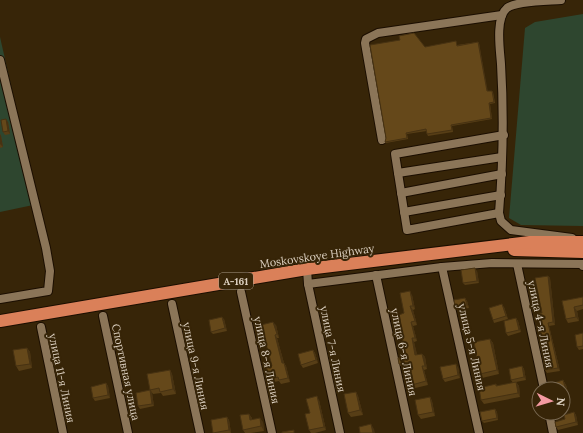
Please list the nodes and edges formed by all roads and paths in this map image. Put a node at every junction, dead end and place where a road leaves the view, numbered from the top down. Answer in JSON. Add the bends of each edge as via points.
{"nodes":[{"id":1,"x":561,"y":0,"type":"edge"},
{"id":2,"x":502,"y":15,"type":"junction"},
{"id":3,"x":0,"y":60,"type":"edge"},
{"id":4,"x":504,"y":135,"type":"junction"},
{"id":5,"x":382,"y":140,"type":"dead end"},
{"id":6,"x":502,"y":157,"type":"junction"},
{"id":7,"x":398,"y":173,"type":"junction"},
{"id":8,"x":502,"y":174,"type":"junction"},
{"id":9,"x":401,"y":193,"type":"junction"},
{"id":10,"x":500,"y":195,"type":"junction"},
{"id":11,"x":404,"y":212,"type":"junction"},
{"id":12,"x":499,"y":213,"type":"junction"},
{"id":13,"x":564,"y":239,"type":"junction"},
{"id":14,"x":583,"y":241,"type":"edge"},
{"id":15,"x":473,"y":248,"type":"junction"},
{"id":16,"x":583,"y":252,"type":"edge"},
{"id":17,"x":517,"y":264,"type":"junction"},
{"id":18,"x":583,"y":265,"type":"edge"},
{"id":19,"x":442,"y":267,"type":"junction"},
{"id":20,"x":307,"y":269,"type":"junction"},
{"id":21,"x":376,"y":275,"type":"junction"},
{"id":22,"x":308,"y":284,"type":"junction"},
{"id":23,"x":241,"y":292,"type":"dead end"},
{"id":24,"x":0,"y":299,"type":"edge"},
{"id":25,"x":172,"y":304,"type":"dead end"},
{"id":26,"x":103,"y":316,"type":"dead end"},
{"id":27,"x":0,"y":321,"type":"edge"},
{"id":28,"x":40,"y":327,"type":"dead end"},
{"id":29,"x":542,"y":381,"type":"edge"},
{"id":30,"x":551,"y":421,"type":"edge"},
{"id":31,"x":63,"y":433,"type":"edge"},
{"id":32,"x":128,"y":433,"type":"edge"},
{"id":33,"x":200,"y":433,"type":"edge"},
{"id":34,"x":272,"y":433,"type":"edge"},
{"id":35,"x":340,"y":433,"type":"edge"},
{"id":36,"x":410,"y":433,"type":"edge"},
{"id":37,"x":479,"y":433,"type":"edge"},
{"id":38,"x":553,"y":433,"type":"edge"}],
"edges":[{"from":1,"to":2,"type":"street","via":[[514,5],[507,8]]},
{"from":2,"to":4,"type":"street","via":[[499,36]]},
{"from":2,"to":5,"type":"street","via":[[378,33],[366,38]]},
{"from":3,"to":24,"type":"street","via":[[50,271],[48,291]]},
{"from":4,"to":6,"type":"street"},
{"from":4,"to":7,"type":"street","via":[[395,154]]},
{"from":6,"to":7,"type":"street"},
{"from":6,"to":8,"type":"street"},
{"from":7,"to":9,"type":"street"},
{"from":8,"to":9,"type":"street"},
{"from":8,"to":10,"type":"street"},
{"from":9,"to":11,"type":"street"},
{"from":10,"to":11,"type":"street"},
{"from":10,"to":12,"type":"street"},
{"from":11,"to":12,"type":"street","via":[[407,230]]},
{"from":12,"to":13,"type":"street","via":[[501,221],[511,230]]},
{"from":13,"to":14,"type":"highway","number":"А-161"},
{"from":13,"to":15,"type":"highway","number":"А-161"},
{"from":15,"to":16,"type":"highway","number":"А-161"},
{"from":15,"to":20,"type":"highway","name":"Moskovskoye Highway","number":"А-161"},
{"from":17,"to":18,"type":"street"},
{"from":17,"to":19,"type":"street"},
{"from":17,"to":29,"type":"street","name":"улица 4-я Линия"},
{"from":19,"to":21,"type":"street"},
{"from":19,"to":37,"type":"street","name":"улица 5-я Линия"},
{"from":20,"to":22,"type":"street","name":"улица 7-я Линия"},
{"from":20,"to":27,"type":"highway","name":"Moskovskoye Highway","number":"А-161"},
{"from":21,"to":22,"type":"street"},
{"from":21,"to":36,"type":"street","name":"улица 6-я Линия"},
{"from":22,"to":35,"type":"street","name":"улица 7-я Линия"},
{"from":23,"to":34,"type":"street","name":"улица 8-я Линия"},
{"from":25,"to":33,"type":"street","name":"улица 9-я Линия"},
{"from":26,"to":32,"type":"street","name":"Спортивная улица"},
{"from":28,"to":31,"type":"street","name":"улица 11-я Линия"},
{"from":30,"to":38,"type":"street"}]}
